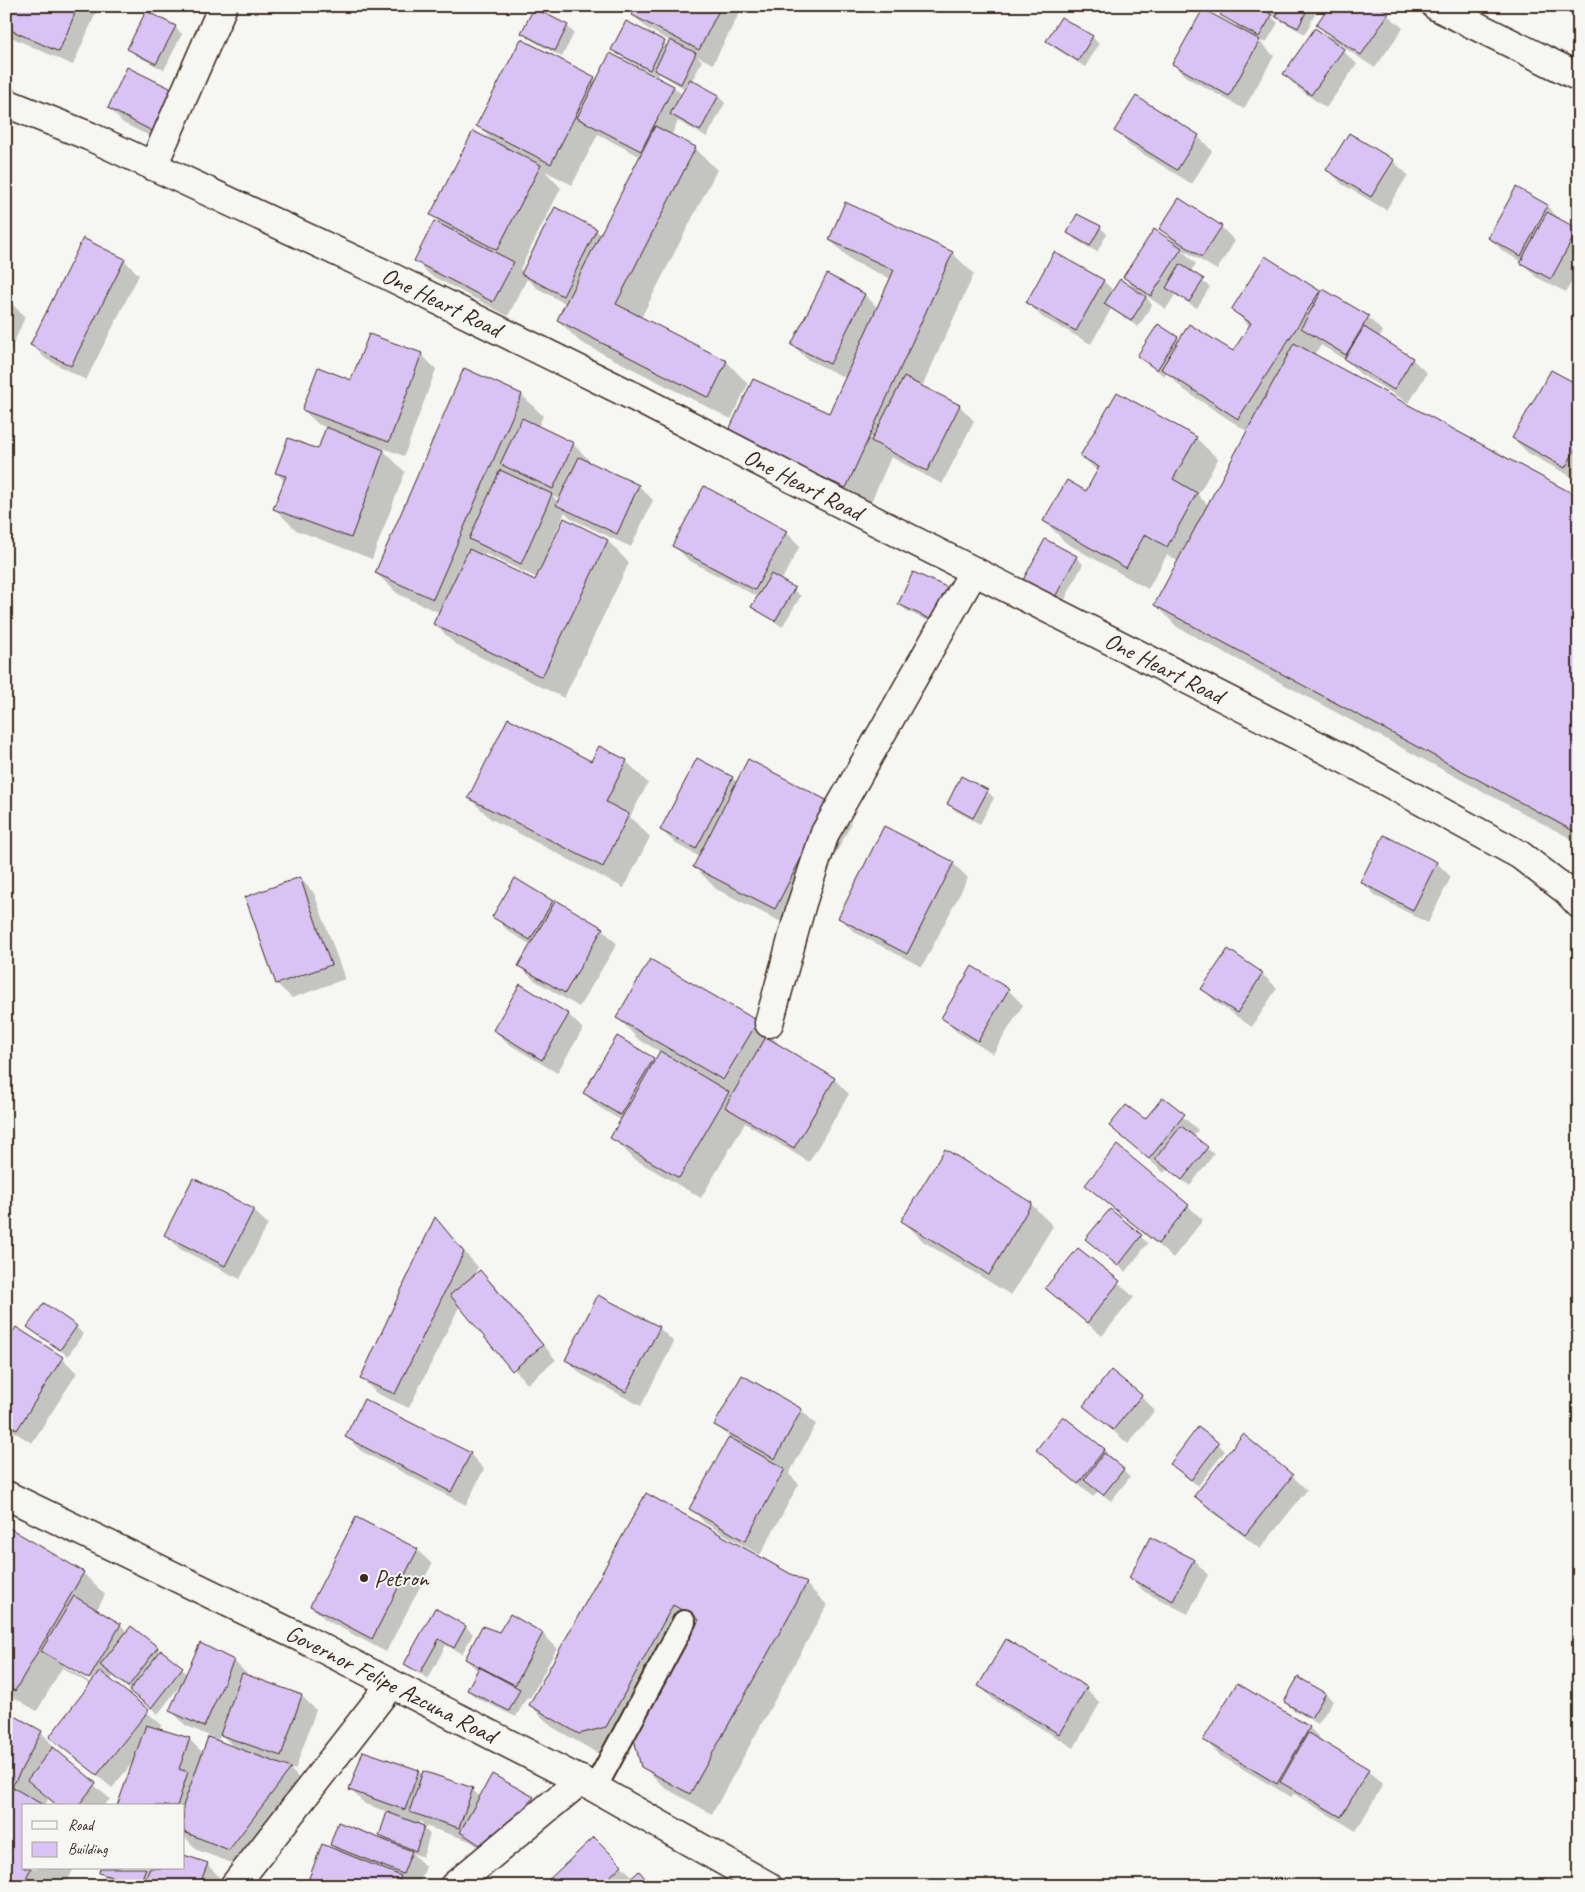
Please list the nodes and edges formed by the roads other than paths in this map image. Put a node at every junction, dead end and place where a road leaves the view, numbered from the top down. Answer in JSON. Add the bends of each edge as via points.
{"nodes":[{"id":1,"x":223,"y":6,"type":"edge"},
{"id":2,"x":1436,"y":6,"type":"edge"},
{"id":3,"x":1579,"y":76,"type":"edge"},
{"id":4,"x":6,"y":103,"type":"edge"},
{"id":5,"x":153,"y":166,"type":"junction"},
{"id":6,"x":974,"y":571,"type":"junction"},
{"id":7,"x":1579,"y":904,"type":"edge"},
{"id":8,"x":769,"y":1023,"type":"dead end"},
{"id":9,"x":6,"y":1495,"type":"edge"},
{"id":10,"x":684,"y":1622,"type":"dead end"},
{"id":11,"x":391,"y":1684,"type":"junction"},
{"id":12,"x":588,"y":1784,"type":"junction"},
{"id":13,"x":234,"y":1886,"type":"edge"},
{"id":14,"x":454,"y":1886,"type":"edge"},
{"id":15,"x":768,"y":1886,"type":"edge"}],
"edges":[{"from":1,"to":5,"type":"street"},
{"from":2,"to":3,"type":"street"},
{"from":4,"to":5,"type":"street","name":"One Heart Road"},
{"from":5,"to":6,"type":"street","name":"One Heart Road","via":[[387,275],[641,400]]},
{"from":6,"to":7,"type":"street","name":"One Heart Road","via":[[1352,763],[1520,855]]},
{"from":6,"to":8,"type":"street","via":[[825,833]]},
{"from":9,"to":11,"type":"street","name":"Governor Felipe Azcuna Road","via":[[304,1638]]},
{"from":10,"to":12,"type":"lane"},
{"from":11,"to":12,"type":"street","name":"Governor Felipe Azcuna Road"},
{"from":11,"to":13,"type":"street"},
{"from":12,"to":14,"type":"street"},
{"from":12,"to":15,"type":"street","name":"Governor Felipe Azcuna Road"}]}
